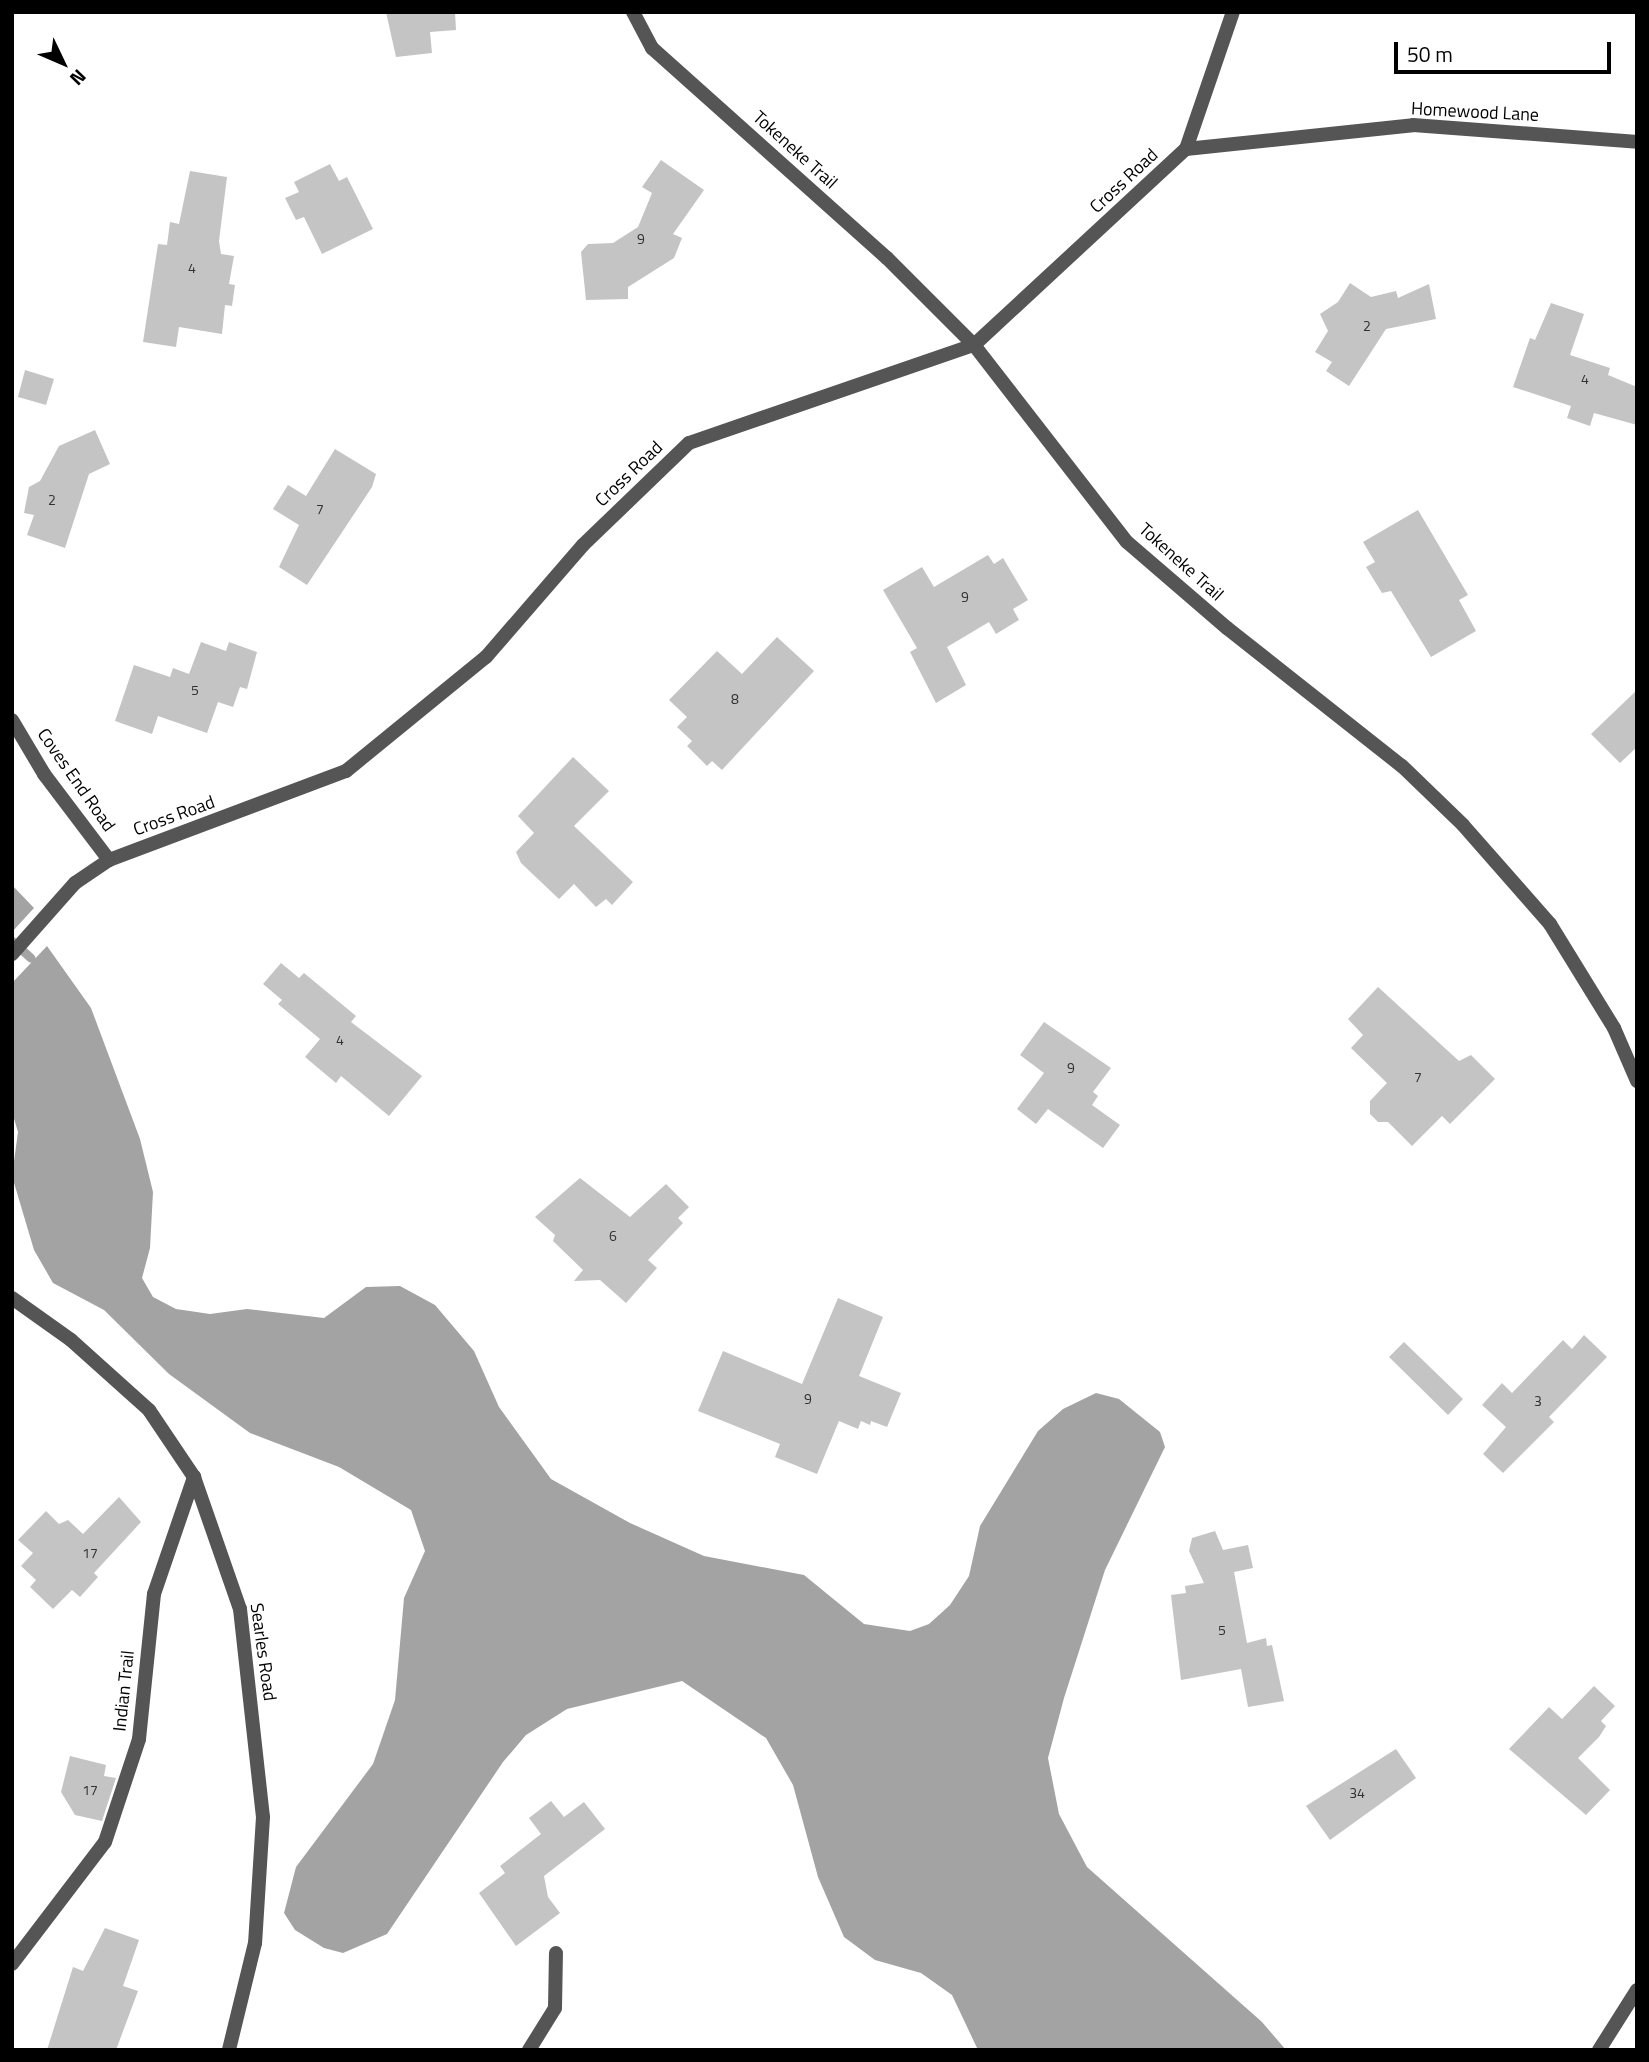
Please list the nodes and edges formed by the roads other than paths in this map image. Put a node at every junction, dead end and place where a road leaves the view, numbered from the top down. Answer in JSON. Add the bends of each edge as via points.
{"nodes":[{"id":1,"x":634,"y":12,"type":"edge"},
{"id":2,"x":1233,"y":12,"type":"edge"},
{"id":3,"x":1637,"y":142,"type":"edge"},
{"id":4,"x":1186,"y":149,"type":"junction"},
{"id":5,"x":974,"y":345,"type":"junction"},
{"id":6,"x":12,"y":720,"type":"edge"},
{"id":7,"x":109,"y":860,"type":"junction"},
{"id":8,"x":12,"y":954,"type":"edge"},
{"id":9,"x":1637,"y":1081,"type":"edge"},
{"id":10,"x":12,"y":1298,"type":"edge"},
{"id":11,"x":194,"y":1477,"type":"junction"},
{"id":12,"x":556,"y":1953,"type":"dead end"},
{"id":13,"x":12,"y":1964,"type":"edge"},
{"id":14,"x":1637,"y":1990,"type":"edge"},
{"id":15,"x":229,"y":2050,"type":"edge"},
{"id":16,"x":529,"y":2050,"type":"edge"},
{"id":17,"x":1599,"y":2050,"type":"edge"}],
"edges":[{"from":1,"to":5,"type":"street","name":"Tokeneke Trail","via":[[652,48],[887,258]]},
{"from":2,"to":4,"type":"street","name":"Cross Road"},
{"from":3,"to":4,"type":"street","name":"Homewood Lane","via":[[1413,125]]},
{"from":4,"to":5,"type":"street","name":"Cross Road"},
{"from":5,"to":7,"type":"street","name":"Cross Road","via":[[688,443],[583,545],[486,657],[346,771]]},
{"from":5,"to":9,"type":"street","name":"Tokeneke Trail","via":[[1127,542],[1227,628],[1402,766],[1463,825],[1549,924],[1615,1028]]},
{"from":6,"to":7,"type":"street","name":"Coves End Road","via":[[44,774]]},
{"from":7,"to":8,"type":"street","name":"Cross Road","via":[[75,883]]},
{"from":10,"to":11,"type":"street","name":"Searles Road","via":[[71,1340],[149,1410]]},
{"from":11,"to":13,"type":"street","name":"Indian Trail","via":[[154,1594],[139,1739],[105,1842]]},
{"from":11,"to":15,"type":"street","name":"Searles Road","via":[[240,1609],[263,1817],[255,1943]]},
{"from":12,"to":16,"type":"street","via":[[555,2008]]},
{"from":14,"to":17,"type":"street"}]}
